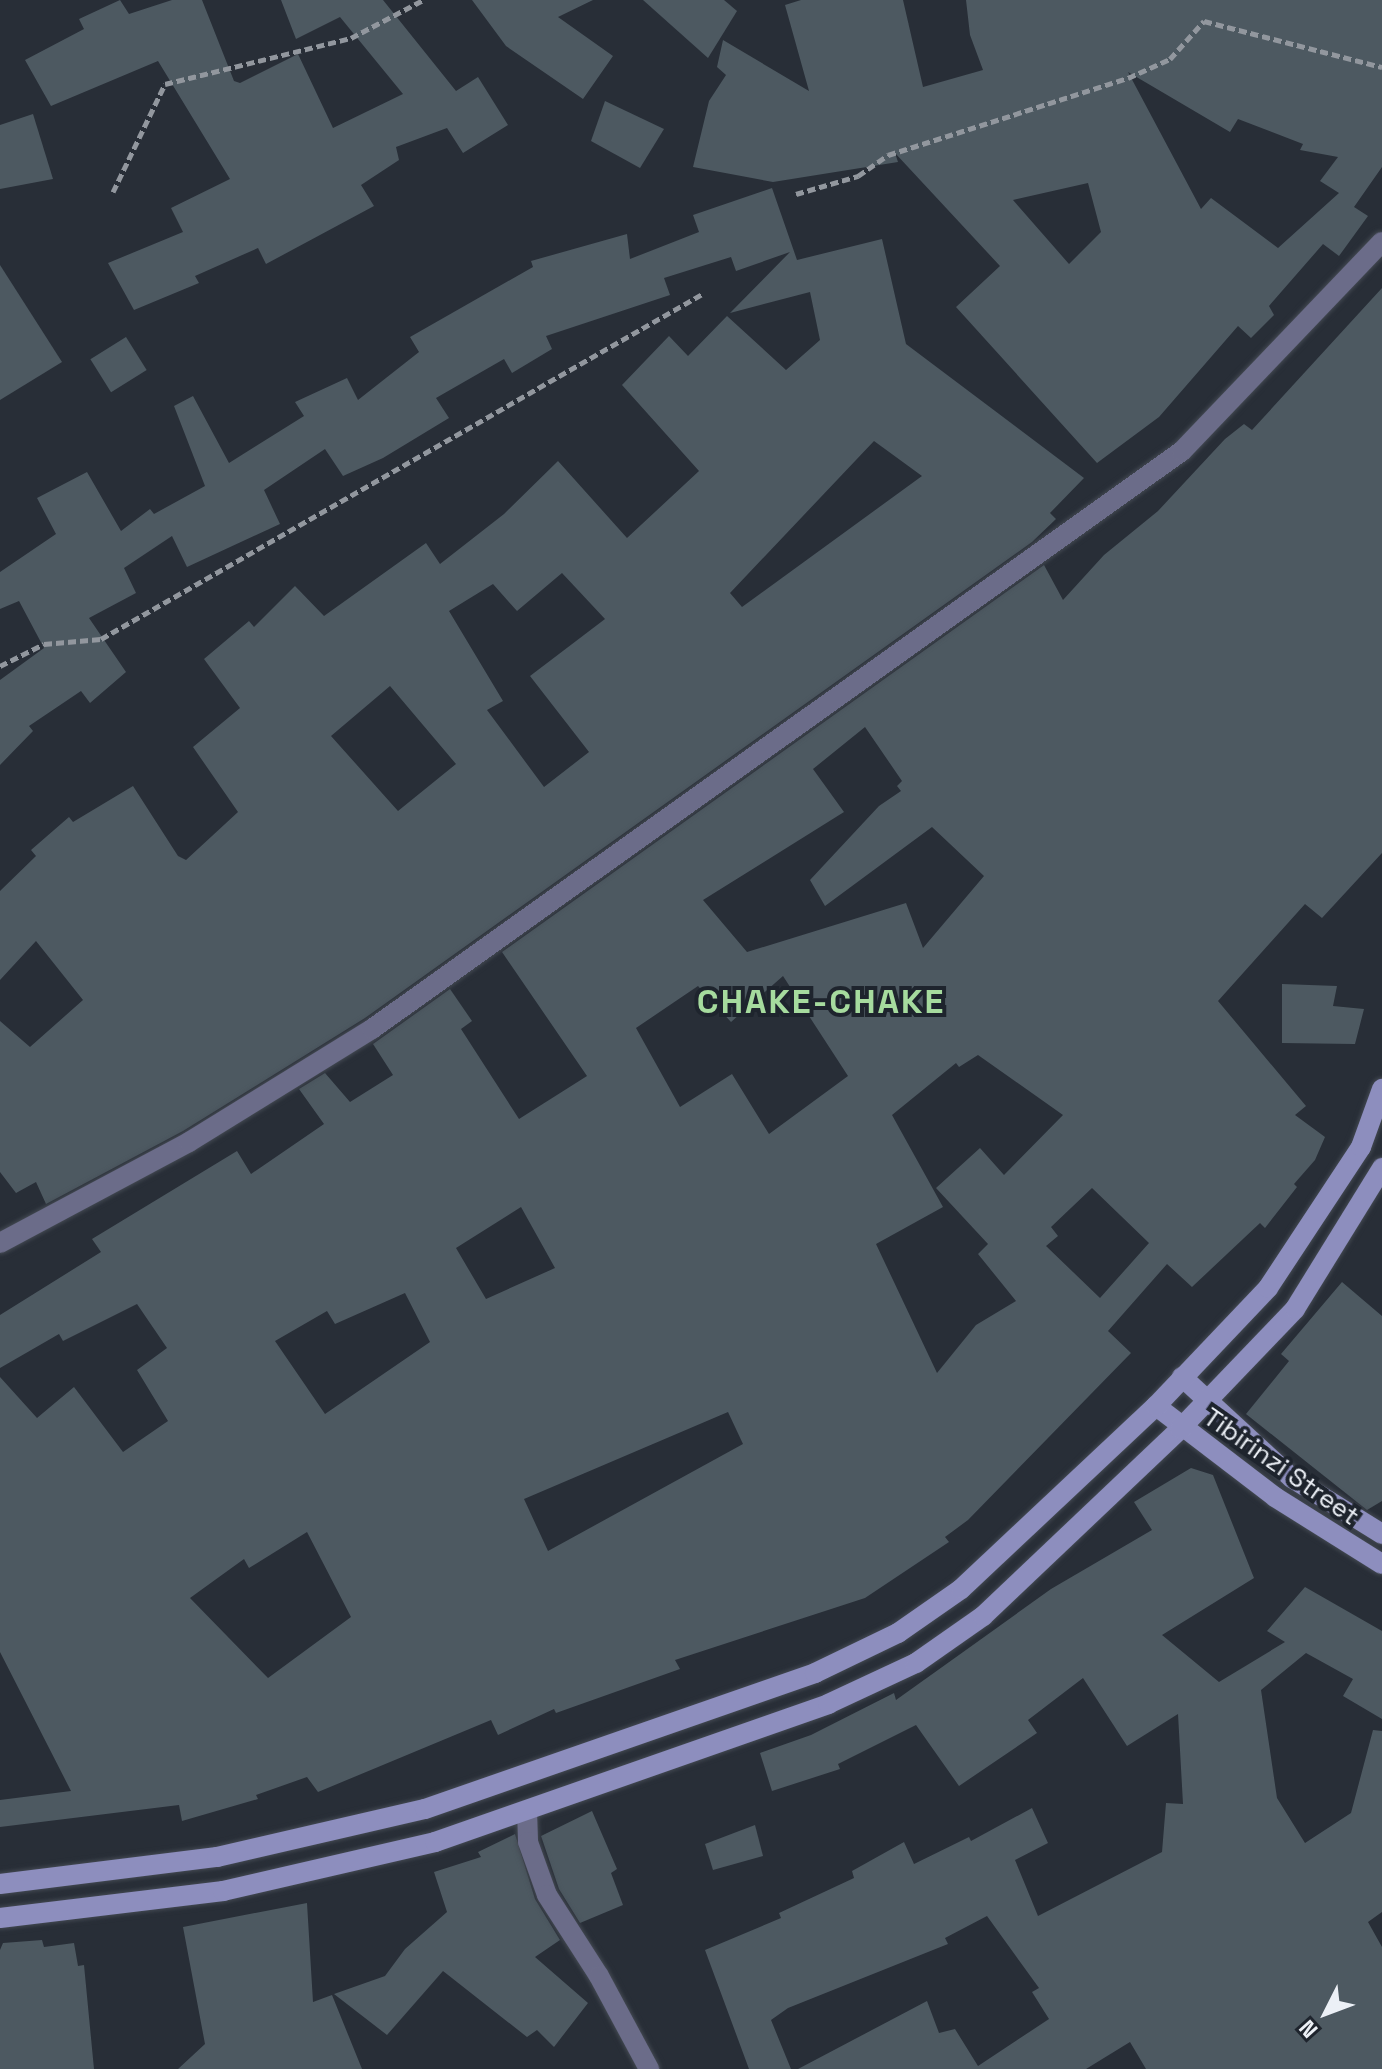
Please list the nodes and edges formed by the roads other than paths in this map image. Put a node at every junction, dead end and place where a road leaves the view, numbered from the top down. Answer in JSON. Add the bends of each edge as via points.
{"nodes":[{"id":1,"x":1382,"y":242,"type":"edge"},
{"id":2,"x":1382,"y":1089,"type":"edge"},
{"id":3,"x":1382,"y":1168,"type":"edge"},
{"id":4,"x":0,"y":1243,"type":"edge"},
{"id":5,"x":1182,"y":1377,"type":"junction"},
{"id":6,"x":1207,"y":1401,"type":"junction"},
{"id":7,"x":1156,"y":1406,"type":"junction"},
{"id":8,"x":1180,"y":1429,"type":"junction"},
{"id":9,"x":1382,"y":1534,"type":"edge"},
{"id":10,"x":1382,"y":1564,"type":"edge"},
{"id":11,"x":527,"y":1811,"type":"junction"},
{"id":12,"x":0,"y":1884,"type":"edge"},
{"id":13,"x":0,"y":1918,"type":"edge"},
{"id":14,"x":649,"y":2069,"type":"edge"}],
"edges":[{"from":1,"to":4,"type":"street","via":[[1182,451],[359,1037],[189,1142]]},
{"from":2,"to":5,"type":"main road","via":[[1361,1147],[1268,1288]]},
{"from":3,"to":6,"type":"main road","via":[[1295,1309]]},
{"from":5,"to":6,"type":"main road","name":"Tibirinzi Street"},
{"from":5,"to":7,"type":"main road"},
{"from":6,"to":8,"type":"main road"},
{"from":6,"to":9,"type":"main road","name":"Tibirinzi Street","via":[[1292,1478]]},
{"from":7,"to":8,"type":"main road","name":"Tibirinzi Street"},
{"from":7,"to":12,"type":"main road","via":[[961,1589],[898,1633],[815,1673],[425,1809],[217,1857]]},
{"from":8,"to":10,"type":"main road","name":"Tibirinzi Street"},
{"from":8,"to":11,"type":"main road","via":[[983,1616],[916,1663],[828,1704]]},
{"from":11,"to":13,"type":"main road","via":[[435,1842],[223,1891]]},
{"from":11,"to":14,"type":"street","via":[[528,1842],[547,1895]]}]}
